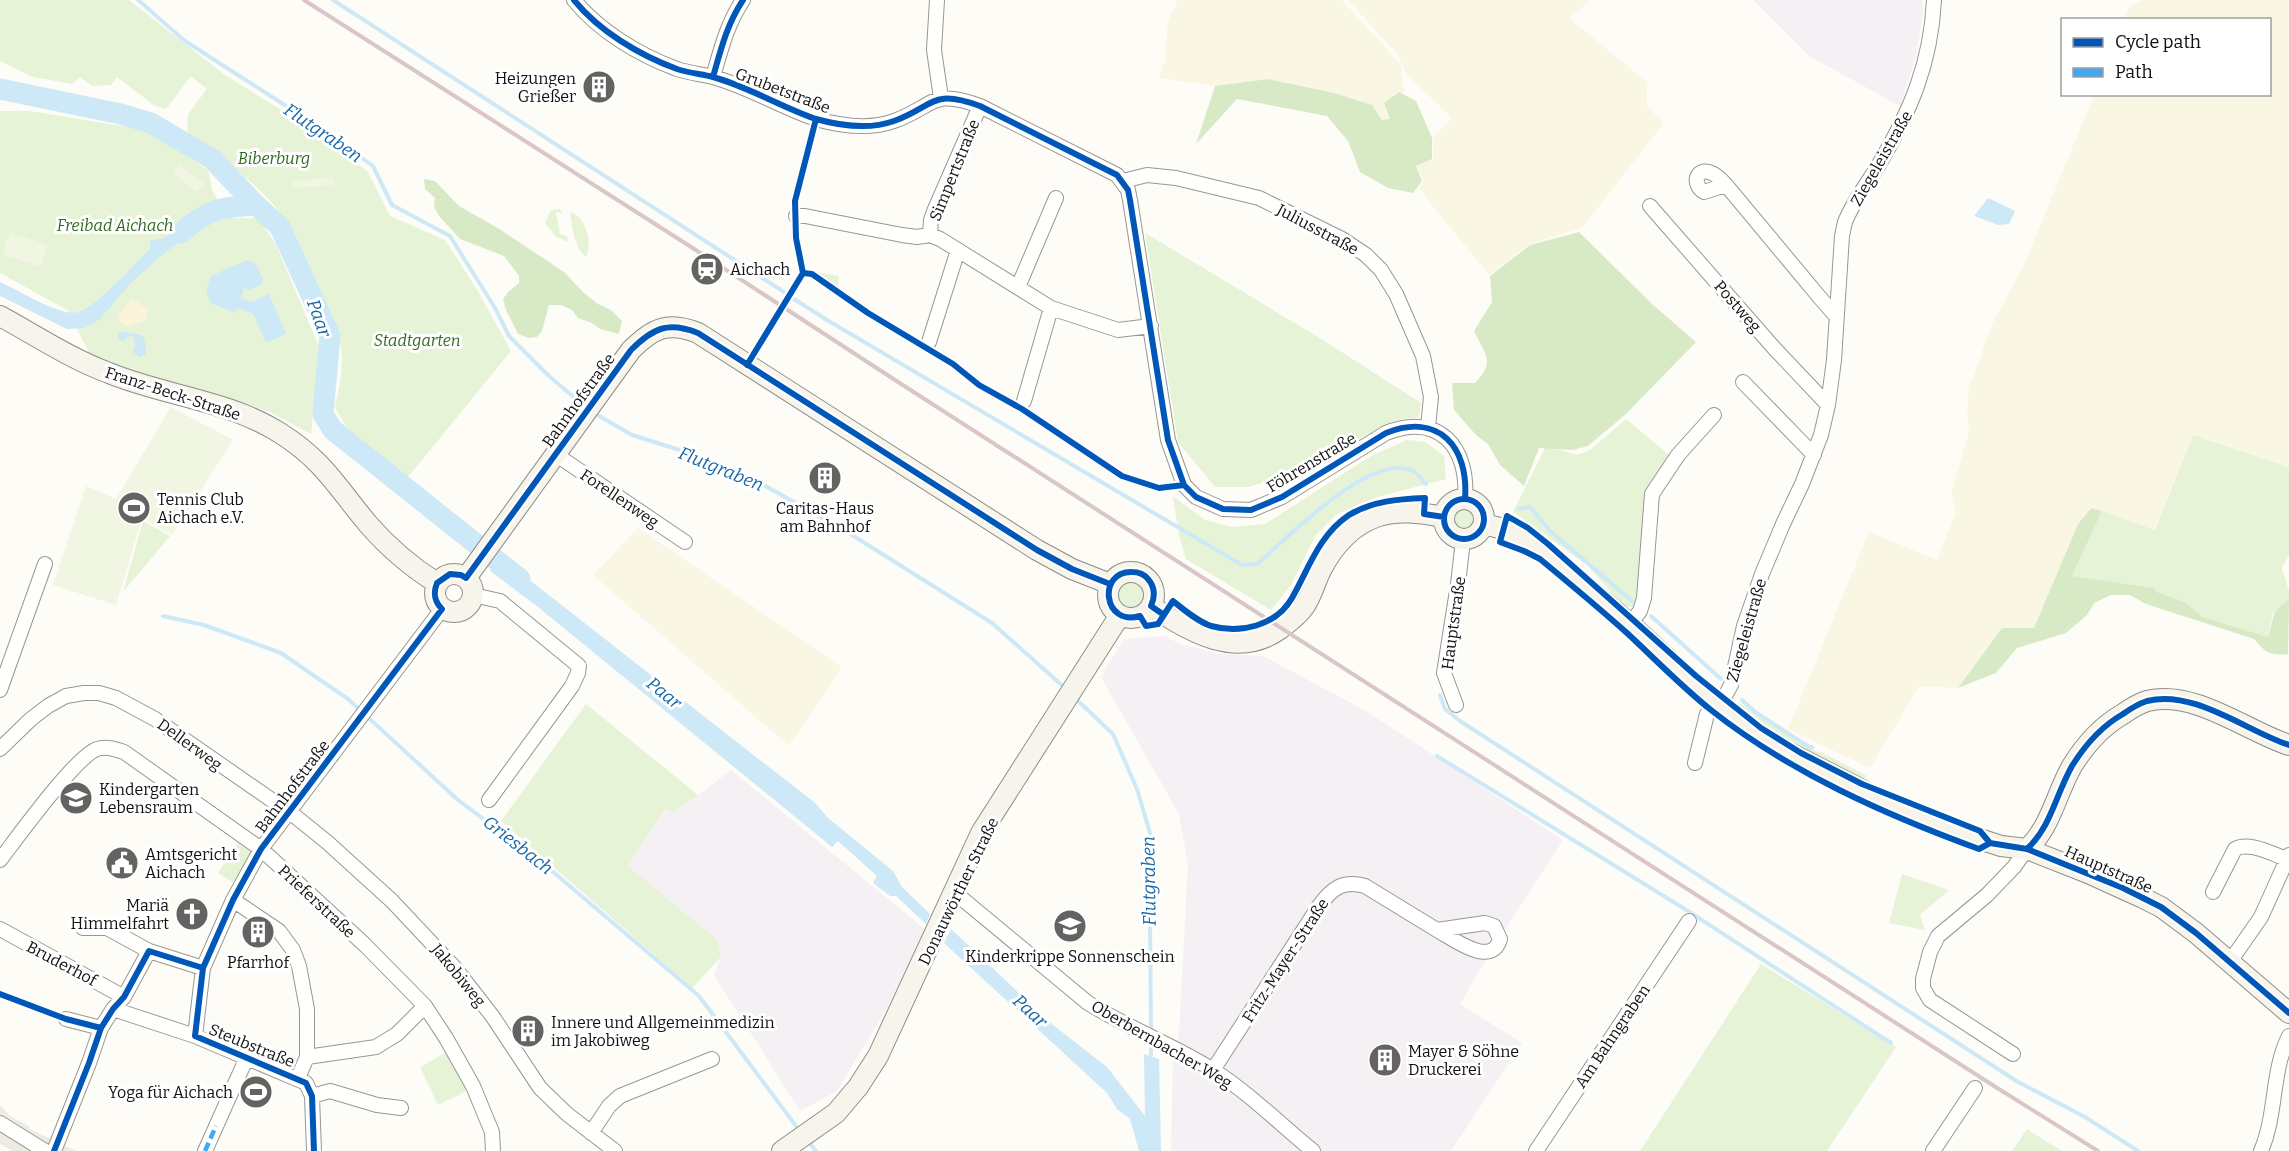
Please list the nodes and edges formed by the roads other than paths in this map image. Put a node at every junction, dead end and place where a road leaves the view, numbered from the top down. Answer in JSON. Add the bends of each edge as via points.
{"nodes":[{"id":1,"x":574,"y":0,"type":"edge"},
{"id":2,"x":743,"y":0,"type":"edge"},
{"id":3,"x":937,"y":0,"type":"edge"},
{"id":4,"x":1934,"y":0,"type":"edge"},
{"id":5,"x":713,"y":77,"type":"junction"},
{"id":6,"x":940,"y":98,"type":"junction"},
{"id":7,"x":980,"y":105,"type":"junction"},
{"id":8,"x":1123,"y":181,"type":"junction"},
{"id":9,"x":1726,"y":185,"type":"dead end"},
{"id":10,"x":1056,"y":198,"type":"dead end"},
{"id":11,"x":1650,"y":206,"type":"dead end"},
{"id":12,"x":796,"y":216,"type":"dead end"},
{"id":13,"x":930,"y":235,"type":"junction"},
{"id":14,"x":958,"y":250,"type":"junction"},
{"id":15,"x":1018,"y":287,"type":"junction"},
{"id":16,"x":1051,"y":308,"type":"junction"},
{"id":17,"x":0,"y":316,"type":"edge"},
{"id":18,"x":1836,"y":316,"type":"junction"},
{"id":19,"x":1151,"y":326,"type":"junction"},
{"id":20,"x":929,"y":342,"type":"dead end"},
{"id":21,"x":1743,"y":382,"type":"dead end"},
{"id":22,"x":1024,"y":401,"type":"dead end"},
{"id":23,"x":1828,"y":405,"type":"junction"},
{"id":24,"x":1714,"y":415,"type":"dead end"},
{"id":25,"x":1428,"y":427,"type":"junction"},
{"id":26,"x":555,"y":454,"type":"junction"},
{"id":27,"x":1814,"y":455,"type":"junction"},
{"id":28,"x":1465,"y":499,"type":"junction"},
{"id":29,"x":1444,"y":517,"type":"junction"},
{"id":30,"x":1484,"y":524,"type":"junction"},
{"id":31,"x":1463,"y":540,"type":"junction"},
{"id":32,"x":685,"y":542,"type":"dead end"},
{"id":33,"x":45,"y":564,"type":"dead end"},
{"id":34,"x":437,"y":583,"type":"junction"},
{"id":35,"x":1110,"y":584,"type":"junction"},
{"id":36,"x":469,"y":587,"type":"junction"},
{"id":37,"x":1151,"y":606,"type":"junction"},
{"id":38,"x":442,"y":609,"type":"junction"},
{"id":39,"x":1120,"y":615,"type":"junction"},
{"id":40,"x":1630,"y":624,"type":"junction"},
{"id":41,"x":0,"y":690,"type":"edge"},
{"id":42,"x":1456,"y":705,"type":"dead end"},
{"id":43,"x":1720,"y":705,"type":"junction"},
{"id":44,"x":3,"y":741,"type":"edge"},
{"id":45,"x":2289,"y":745,"type":"edge"},
{"id":46,"x":1695,"y":763,"type":"dead end"},
{"id":47,"x":489,"y":801,"type":"dead end"},
{"id":48,"x":288,"y":811,"type":"junction"},
{"id":49,"x":261,"y":849,"type":"junction"},
{"id":50,"x":2027,"y":849,"type":"junction"},
{"id":51,"x":2288,"y":857,"type":"edge"},
{"id":52,"x":0,"y":860,"type":"edge"},
{"id":53,"x":2213,"y":891,"type":"dead end"},
{"id":54,"x":954,"y":892,"type":"junction"},
{"id":55,"x":238,"y":904,"type":"junction"},
{"id":56,"x":1689,"y":921,"type":"dead end"},
{"id":57,"x":0,"y":928,"type":"edge"},
{"id":58,"x":83,"y":928,"type":"dead end"},
{"id":59,"x":1437,"y":930,"type":"dead end"},
{"id":60,"x":149,"y":951,"type":"junction"},
{"id":61,"x":2229,"y":963,"type":"junction"},
{"id":62,"x":203,"y":968,"type":"junction"},
{"id":63,"x":124,"y":997,"type":"junction"},
{"id":64,"x":425,"y":1006,"type":"junction"},
{"id":65,"x":112,"y":1010,"type":"junction"},
{"id":66,"x":2289,"y":1013,"type":"edge"},
{"id":67,"x":66,"y":1019,"type":"dead end"},
{"id":68,"x":101,"y":1028,"type":"junction"},
{"id":69,"x":195,"y":1036,"type":"junction"},
{"id":70,"x":2289,"y":1036,"type":"edge"},
{"id":71,"x":2013,"y":1054,"type":"dead end"},
{"id":72,"x":247,"y":1057,"type":"junction"},
{"id":73,"x":307,"y":1057,"type":"junction"},
{"id":74,"x":712,"y":1059,"type":"dead end"},
{"id":75,"x":1213,"y":1070,"type":"junction"},
{"id":76,"x":298,"y":1078,"type":"junction"},
{"id":77,"x":1975,"y":1088,"type":"dead end"},
{"id":78,"x":312,"y":1096,"type":"junction"},
{"id":79,"x":401,"y":1108,"type":"dead end"},
{"id":80,"x":0,"y":1123,"type":"edge"},
{"id":81,"x":591,"y":1133,"type":"junction"},
{"id":82,"x":787,"y":1147,"type":"edge"},
{"id":83,"x":45,"y":1151,"type":"edge"},
{"id":84,"x":54,"y":1151,"type":"edge"},
{"id":85,"x":205,"y":1151,"type":"edge"},
{"id":86,"x":314,"y":1151,"type":"edge"},
{"id":87,"x":493,"y":1151,"type":"edge"},
{"id":88,"x":615,"y":1151,"type":"edge"},
{"id":89,"x":1313,"y":1151,"type":"edge"},
{"id":90,"x":1536,"y":1151,"type":"edge"},
{"id":91,"x":1933,"y":1151,"type":"edge"},
{"id":92,"x":2261,"y":1151,"type":"edge"}],
"edges":[{"from":1,"to":5,"type":"street","name":"Grubetstraße","via":[[633,48],[678,69]]},
{"from":2,"to":5,"type":"street","via":[[724,35]]},
{"from":3,"to":6,"type":"street","via":[[934,50]]},
{"from":4,"to":18,"type":"street","name":"Ziegeleistraße","via":[[1928,50],[1916,94],[1845,222]]},
{"from":5,"to":6,"type":"street","name":"Grubetstraße","via":[[834,124],[876,125]]},
{"from":6,"to":7,"type":"street"},
{"from":7,"to":8,"type":"street"},
{"from":7,"to":13,"type":"street","name":"Simpertstraße","via":[[935,209]]},
{"from":8,"to":19,"type":"street","name":"Föhrenstraße","via":[[1130,200]]},
{"from":8,"to":25,"type":"street","name":"Juliusstraße","via":[[1147,175],[1176,178],[1259,198],[1366,255],[1396,294],[1422,356],[1431,397]]},
{"from":9,"to":18,"type":"street"},
{"from":10,"to":15,"type":"street"},
{"from":11,"to":23,"type":"street","name":"Postweg"},
{"from":12,"to":13,"type":"street","name":"Simpertstraße","via":[[902,235]]},
{"from":13,"to":14,"type":"street","name":"Simpertstraße"},
{"from":14,"to":15,"type":"street","name":"Simpertstraße"},
{"from":14,"to":20,"type":"street"},
{"from":15,"to":16,"type":"street","name":"Simpertstraße"},
{"from":16,"to":19,"type":"street","name":"Simpertstraße","via":[[1118,330]]},
{"from":16,"to":22,"type":"street"},
{"from":17,"to":34,"type":"main road","name":"Franz-Beck-Straße","via":[[109,374],[204,400],[277,431],[314,457],[386,543]]},
{"from":18,"to":23,"type":"street","name":"Ziegeleistraße"},
{"from":19,"to":25,"type":"street","name":"Föhrenstraße","via":[[1168,440],[1184,485],[1209,504],[1251,510],[1282,497],[1386,433],[1402,427]]},
{"from":21,"to":27,"type":"street"},
{"from":23,"to":27,"type":"street","name":"Ziegeleistraße"},
{"from":24,"to":40,"type":"street","via":[[1678,455],[1652,494],[1644,598]]},
{"from":25,"to":28,"type":"street","via":[[1458,451],[1466,480]]},
{"from":26,"to":32,"type":"street","name":"Forellenweg"},
{"from":26,"to":35,"type":"main road","name":"Bahnhofstraße","via":[[631,350],[662,328],[684,327],[1038,550]]},
{"from":26,"to":36,"type":"main road","name":"Bahnhofstraße","via":[[480,558]]},
{"from":27,"to":43,"type":"street","name":"Ziegeleistraße","via":[[1766,562],[1744,626],[1731,685]]},
{"from":28,"to":29,"type":"main road","via":[[1450,504]]},
{"from":28,"to":30,"type":"main road","via":[[1479,505]]},
{"from":29,"to":31,"type":"main road","via":[[1450,535]]},
{"from":29,"to":37,"type":"main road","via":[[1394,513],[1354,529],[1334,548],[1304,608],[1273,634],[1256,640],[1216,641]]},
{"from":30,"to":31,"type":"main road","via":[[1477,536]]},
{"from":30,"to":40,"type":"main road","name":"Hauptstraße","via":[[1512,531],[1542,549]]},
{"from":31,"to":42,"type":"street","name":"Hauptstraße","via":[[1444,673]]},
{"from":33,"to":41,"type":"street"},
{"from":34,"to":36,"type":"main road","via":[[450,574],[461,575]]},
{"from":34,"to":38,"type":"main road","via":[[435,600]]},
{"from":35,"to":37,"type":"main road","via":[[1129,571],[1144,575],[1153,588]]},
{"from":35,"to":39,"type":"main road","via":[[1108,599]]},
{"from":36,"to":38,"type":"main road","name":"Bahnhofstraße","via":[[467,607],[455,612]]},
{"from":36,"to":47,"type":"street","via":[[500,602],[579,666],[572,686]]},
{"from":37,"to":39,"type":"main road","via":[[1143,615]]},
{"from":38,"to":48,"type":"street","name":"Bahnhofstraße"},
{"from":39,"to":54,"type":"main road","name":"Donauwörther Straße","via":[[981,833]]},
{"from":40,"to":43,"type":"main road","name":"Hauptstraße"},
{"from":43,"to":46,"type":"street","via":[[1707,714]]},
{"from":43,"to":50,"type":"main road","name":"Hauptstraße","via":[[1787,752],[1870,794],[1976,839]]},
{"from":44,"to":48,"type":"street","name":"Dellerweg","via":[[66,696],[99,693],[133,705]]},
{"from":45,"to":50,"type":"main road","via":[[2197,705],[2168,699],[2147,701],[2115,718],[2090,740],[2065,781],[2045,828]]},
{"from":48,"to":49,"type":"street","name":"Bahnhofstraße"},
{"from":48,"to":81,"type":"street","name":"Jakobiweg","via":[[421,929],[493,1017],[540,1088]]},
{"from":49,"to":52,"type":"street","name":"Prieferstraße","via":[[124,752],[98,748],[82,760]]},
{"from":49,"to":55,"type":"street","name":"Bahnhofstraße"},
{"from":49,"to":64,"type":"street","name":"Prieferstraße"},
{"from":50,"to":61,"type":"main road","name":"Hauptstraße","via":[[2161,907]]},
{"from":50,"to":71,"type":"street","via":[[1987,895],[1938,936],[1923,979],[1930,1000]]},
{"from":51,"to":53,"type":"street","via":[[2240,846]]},
{"from":51,"to":61,"type":"street","via":[[2261,916]]},
{"from":54,"to":75,"type":"street","name":"Oberbernbacher Weg","via":[[1068,988],[1107,1015]]},
{"from":54,"to":82,"type":"main road","name":"Donauwörther Straße","via":[[878,1056],[858,1087],[826,1122]]},
{"from":55,"to":62,"type":"street","name":"Bahnhofstraße"},
{"from":55,"to":73,"type":"street","via":[[279,931],[293,950],[303,977]]},
{"from":56,"to":90,"type":"street","name":"Am Bahngraben"},
{"from":57,"to":63,"type":"street","name":"Bruderhof"},
{"from":58,"to":60,"type":"street","via":[[107,928]]},
{"from":59,"to":75,"type":"street","name":"Fritz-Mayer-Straße","via":[[1365,886],[1355,883],[1335,888],[1319,906]]},
{"from":60,"to":62,"type":"street"},
{"from":60,"to":63,"type":"street"},
{"from":61,"to":66,"type":"main road","name":"Hauptstraße"},
{"from":62,"to":69,"type":"street","name":"Bahnhofstraße"},
{"from":63,"to":65,"type":"street"},
{"from":64,"to":73,"type":"street","via":[[397,1034],[376,1047]]},
{"from":64,"to":87,"type":"street","name":"Prieferstraße","via":[[473,1086],[492,1132]]},
{"from":65,"to":68,"type":"street"},
{"from":65,"to":69,"type":"street","name":"Steubstraße"},
{"from":67,"to":68,"type":"street"},
{"from":68,"to":84,"type":"street"},
{"from":69,"to":72,"type":"street","name":"Steubstraße"},
{"from":70,"to":92,"type":"street"},
{"from":72,"to":76,"type":"street","name":"Steubstraße"},
{"from":72,"to":85,"type":"street"},
{"from":73,"to":76,"type":"street"},
{"from":74,"to":81,"type":"street","via":[[620,1096]]},
{"from":75,"to":89,"type":"street","name":"Oberbernbacher Weg"},
{"from":76,"to":78,"type":"street","via":[[306,1083]]},
{"from":77,"to":91,"type":"street"},
{"from":78,"to":79,"type":"street","via":[[330,1091]]},
{"from":78,"to":86,"type":"street"},
{"from":80,"to":83,"type":"street"},
{"from":81,"to":88,"type":"street","name":"Jakobiweg"}]}
